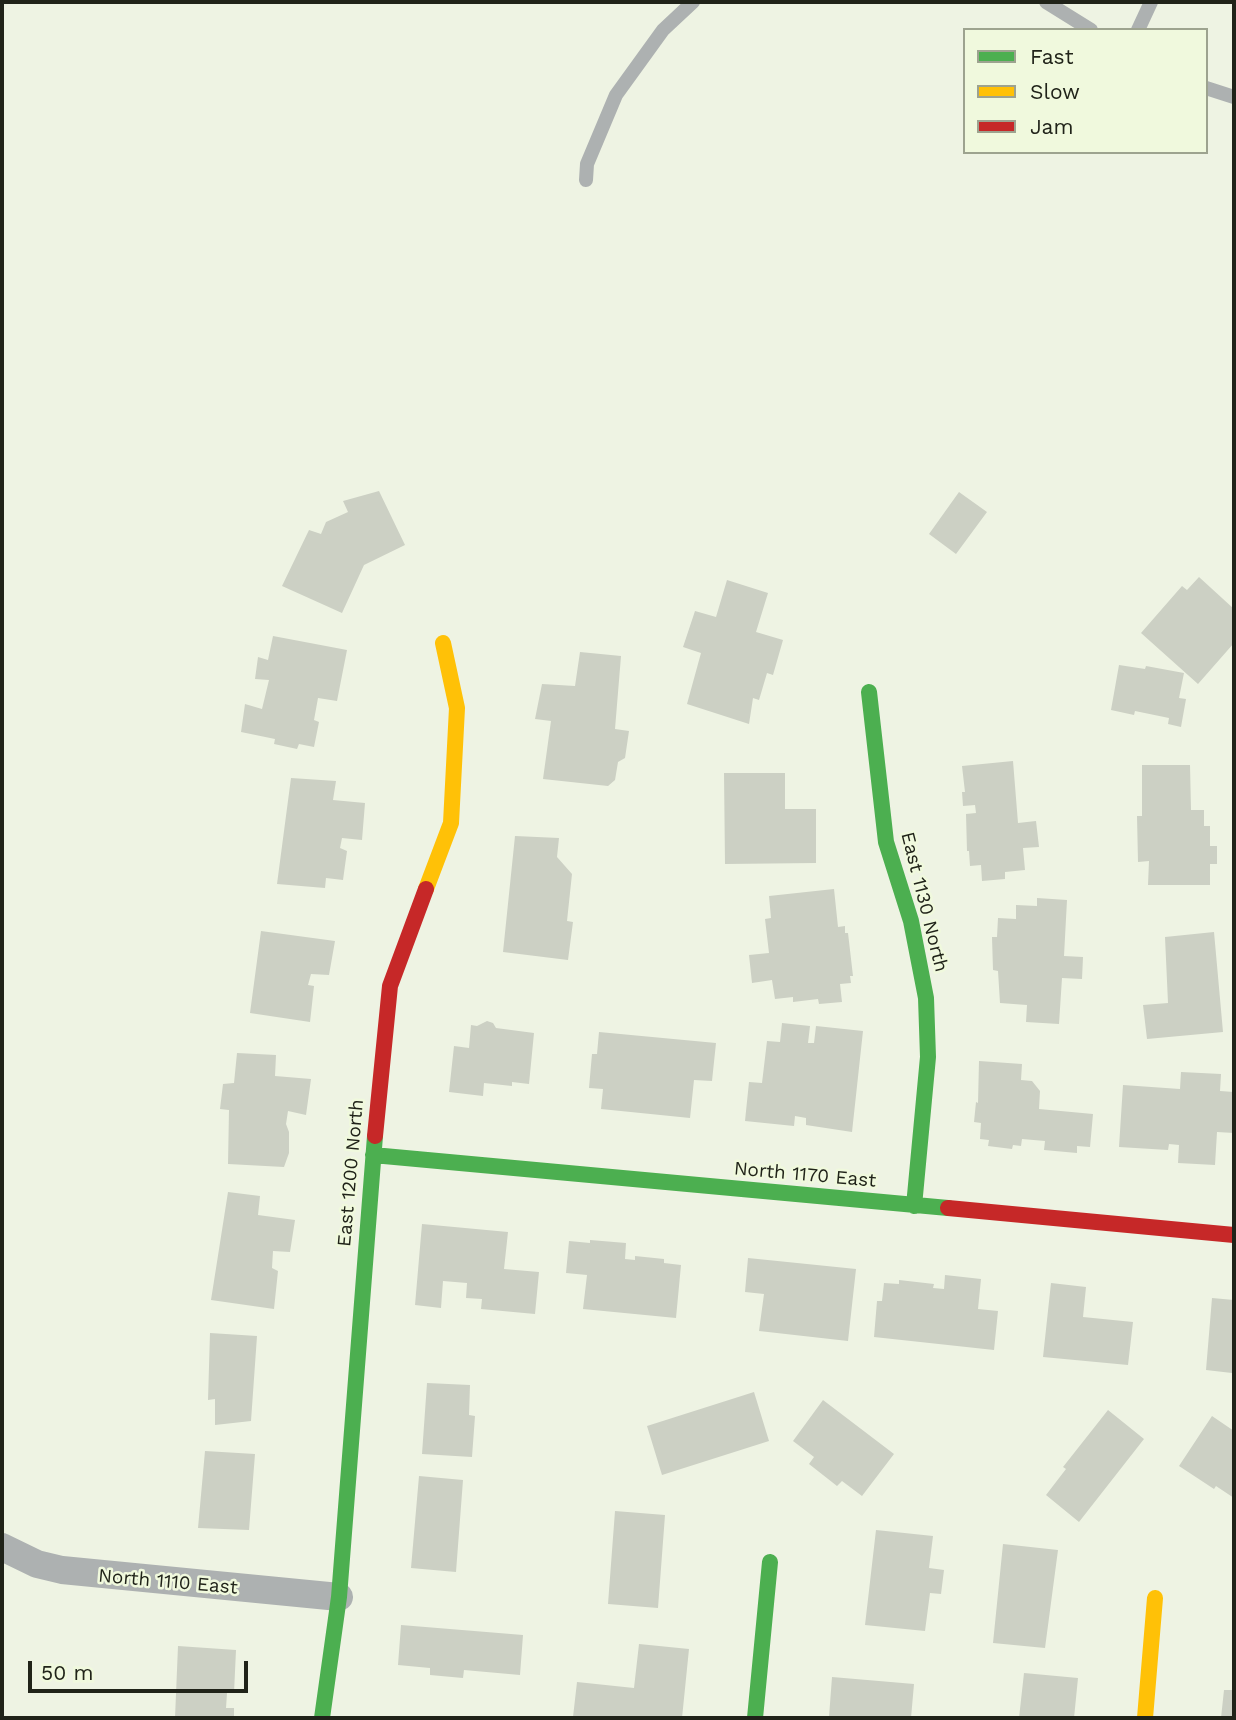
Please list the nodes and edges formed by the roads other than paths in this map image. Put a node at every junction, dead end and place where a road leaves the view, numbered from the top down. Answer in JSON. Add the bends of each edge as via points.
{"nodes":[{"id":1,"x":693,"y":2,"type":"edge"},
{"id":2,"x":1046,"y":2,"type":"edge"},
{"id":3,"x":1151,"y":2,"type":"edge"},
{"id":4,"x":1088,"y":28,"type":"edge"},
{"id":5,"x":1139,"y":28,"type":"edge"},
{"id":6,"x":1208,"y":89,"type":"edge"},
{"id":7,"x":1234,"y":97,"type":"edge"},
{"id":8,"x":586,"y":180,"type":"dead end"},
{"id":9,"x":443,"y":643,"type":"dead end"},
{"id":10,"x":869,"y":692,"type":"dead end"},
{"id":11,"x":373,"y":1156,"type":"junction"},
{"id":12,"x":914,"y":1206,"type":"junction"},
{"id":13,"x":1234,"y":1235,"type":"edge"},
{"id":14,"x":2,"y":1547,"type":"edge"},
{"id":15,"x":771,"y":1562,"type":"dead end"},
{"id":16,"x":339,"y":1597,"type":"junction"},
{"id":17,"x":1155,"y":1598,"type":"dead end"},
{"id":18,"x":322,"y":1718,"type":"edge"},
{"id":19,"x":755,"y":1718,"type":"edge"},
{"id":20,"x":1145,"y":1718,"type":"edge"}],
"edges":[{"from":1,"to":8,"type":"lane","via":[[663,30],[616,94],[587,164]]},
{"from":2,"to":4,"type":"lane"},
{"from":3,"to":5,"type":"lane"},
{"from":6,"to":7,"type":"lane"},
{"from":9,"to":11,"type":"street","name":"East 1200 North","via":[[457,708],[451,823],[390,985]]},
{"from":10,"to":12,"type":"street","name":"East 1130 North","via":[[886,842],[911,921],[926,998],[928,1057]]},
{"from":11,"to":12,"type":"street","name":"North 1170 East"},
{"from":11,"to":16,"type":"street","name":"East 1200 North"},
{"from":12,"to":13,"type":"street","name":"North 1170 East"},
{"from":14,"to":16,"type":"street","name":"North 1110 East","via":[[62,1570]]},
{"from":15,"to":19,"type":"street"},
{"from":16,"to":18,"type":"street","name":"East 1200 North"},
{"from":17,"to":20,"type":"street"}]}
